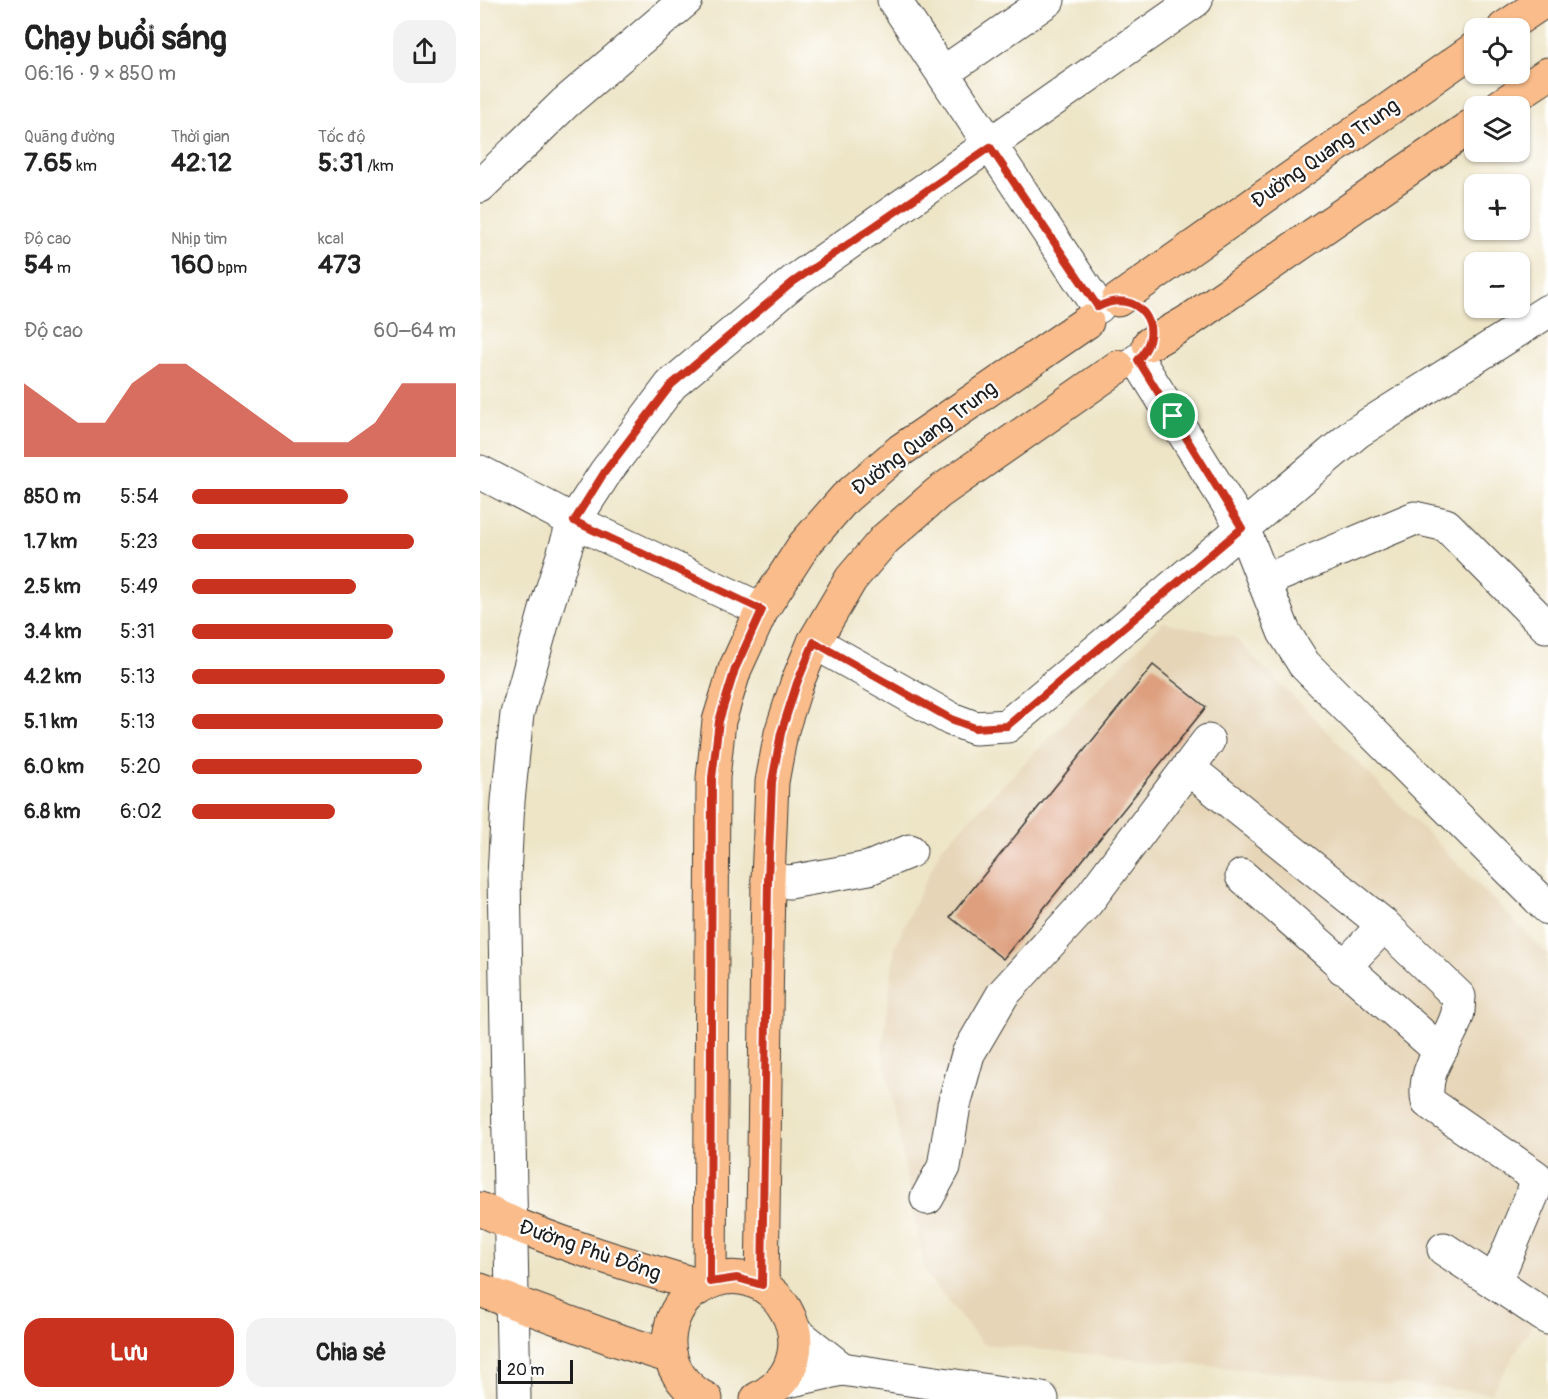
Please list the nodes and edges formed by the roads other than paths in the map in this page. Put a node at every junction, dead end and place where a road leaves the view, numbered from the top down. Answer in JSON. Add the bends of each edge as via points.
{"nodes":[{"id":1,"x":686,"y":0,"type":"edge"},
{"id":2,"x":894,"y":0,"type":"edge"},
{"id":3,"x":1048,"y":0,"type":"edge"},
{"id":4,"x":1196,"y":0,"type":"edge"},
{"id":5,"x":1464,"y":56,"type":"edge"},
{"id":6,"x":943,"y":72,"type":"junction"},
{"id":7,"x":1548,"y":74,"type":"edge"},
{"id":8,"x":1515,"y":96,"type":"edge"},
{"id":9,"x":1464,"y":131,"type":"edge"},
{"id":10,"x":990,"y":147,"type":"junction"},
{"id":11,"x":480,"y":186,"type":"edge"},
{"id":12,"x":1101,"y":310,"type":"junction"},
{"id":13,"x":1548,"y":311,"type":"edge"},
{"id":14,"x":1135,"y":357,"type":"junction"},
{"id":15,"x":480,"y":472,"type":"edge"},
{"id":16,"x":574,"y":521,"type":"junction"},
{"id":17,"x":1242,"y":528,"type":"junction"},
{"id":18,"x":1264,"y":582,"type":"junction"},
{"id":19,"x":762,"y":610,"type":"junction"},
{"id":20,"x":1546,"y":626,"type":"dead end"},
{"id":21,"x":814,"y":642,"type":"junction"},
{"id":22,"x":1208,"y":741,"type":"dead end"},
{"id":23,"x":1188,"y":768,"type":"junction"},
{"id":24,"x":910,"y":851,"type":"dead end"},
{"id":25,"x":1242,"y":876,"type":"dead end"},
{"id":26,"x":768,"y":880,"type":"junction"},
{"id":27,"x":1548,"y":908,"type":"edge"},
{"id":28,"x":1384,"y":925,"type":"junction"},
{"id":29,"x":1343,"y":968,"type":"junction"},
{"id":30,"x":1439,"y":1050,"type":"junction"},
{"id":31,"x":927,"y":1198,"type":"dead end"},
{"id":32,"x":494,"y":1216,"type":"edge"},
{"id":33,"x":1444,"y":1249,"type":"dead end"},
{"id":34,"x":1495,"y":1283,"type":"junction"},
{"id":35,"x":705,"y":1284,"type":"junction"},
{"id":36,"x":762,"y":1285,"type":"junction"},
{"id":37,"x":480,"y":1290,"type":"edge"},
{"id":38,"x":510,"y":1303,"type":"junction"},
{"id":39,"x":1548,"y":1318,"type":"edge"},
{"id":40,"x":795,"y":1332,"type":"junction"},
{"id":41,"x":671,"y":1357,"type":"junction"},
{"id":42,"x":842,"y":1369,"type":"junction"},
{"id":43,"x":968,"y":1393,"type":"edge"},
{"id":44,"x":767,"y":1394,"type":"edge"},
{"id":45,"x":514,"y":1399,"type":"edge"},
{"id":46,"x":706,"y":1399,"type":"edge"},
{"id":47,"x":1042,"y":1399,"type":"edge"}],
"edges":[{"from":1,"to":11,"type":"street","via":[[565,103]]},
{"from":2,"to":6,"type":"street"},
{"from":3,"to":6,"type":"street"},
{"from":4,"to":10,"type":"street"},
{"from":5,"to":12,"type":"main road","name":"Đường Quang Trung"},
{"from":6,"to":10,"type":"street"},
{"from":7,"to":8,"type":"main road"},
{"from":9,"to":14,"type":"main road"},
{"from":10,"to":12,"type":"street"},
{"from":10,"to":16,"type":"street","via":[[793,282],[671,385],[604,473]]},
{"from":12,"to":14,"type":"main road","via":[[1128,302],[1145,314],[1151,334]]},
{"from":12,"to":14,"type":"main road","via":[[1084,332],[1090,352],[1108,365]]},
{"from":12,"to":19,"type":"main road","name":"Đường Quang Trung","via":[[901,450],[845,498],[804,545]]},
{"from":13,"to":17,"type":"street","via":[[1357,432]]},
{"from":14,"to":17,"type":"street"},
{"from":14,"to":21,"type":"main road","via":[[938,493],[885,539],[851,579]]},
{"from":15,"to":16,"type":"street"},
{"from":16,"to":19,"type":"street"},
{"from":16,"to":32,"type":"street","via":[[518,714],[504,876]]},
{"from":17,"to":18,"type":"street"},
{"from":17,"to":21,"type":"street","via":[[1007,726],[975,728],[951,719]]},
{"from":18,"to":20,"type":"street","via":[[1415,518],[1446,525]]},
{"from":18,"to":27,"type":"street","via":[[1284,632],[1304,664]]},
{"from":19,"to":35,"type":"main road","name":"Đường Quang Trung","via":[[735,669],[719,721],[712,778]]},
{"from":21,"to":26,"type":"main road","via":[[781,733],[772,782]]},
{"from":22,"to":23,"type":"street"},
{"from":23,"to":28,"type":"street"},
{"from":23,"to":31,"type":"street","via":[[1087,902],[1003,994],[968,1054],[944,1167]]},
{"from":24,"to":26,"type":"street","via":[[858,871],[790,882]]},
{"from":25,"to":29,"type":"street"},
{"from":26,"to":36,"type":"main road"},
{"from":28,"to":29,"type":"street"},
{"from":28,"to":30,"type":"street","via":[[1459,997],[1457,1016]]},
{"from":29,"to":30,"type":"street"},
{"from":30,"to":34,"type":"street","via":[[1425,1089],[1428,1102],[1536,1176],[1535,1188]]},
{"from":32,"to":35,"type":"main road","name":"Đường Phù Đổng","via":[[634,1267]]},
{"from":32,"to":38,"type":"street"},
{"from":33,"to":34,"type":"street"},
{"from":34,"to":39,"type":"street"},
{"from":35,"to":36,"type":"main road","via":[[737,1278]]},
{"from":35,"to":41,"type":"main road","via":[[685,1299],[674,1316],[669,1336]]},
{"from":36,"to":40,"type":"main road","via":[[784,1305]]},
{"from":37,"to":38,"type":"main road"},
{"from":38,"to":41,"type":"main road"},
{"from":38,"to":45,"type":"street"},
{"from":40,"to":42,"type":"street"},
{"from":40,"to":44,"type":"main road","via":[[792,1359]]},
{"from":41,"to":46,"type":"main road","via":[[681,1379]]},
{"from":42,"to":43,"type":"street"},
{"from":42,"to":44,"type":"street"},
{"from":43,"to":47,"type":"street"}]}
